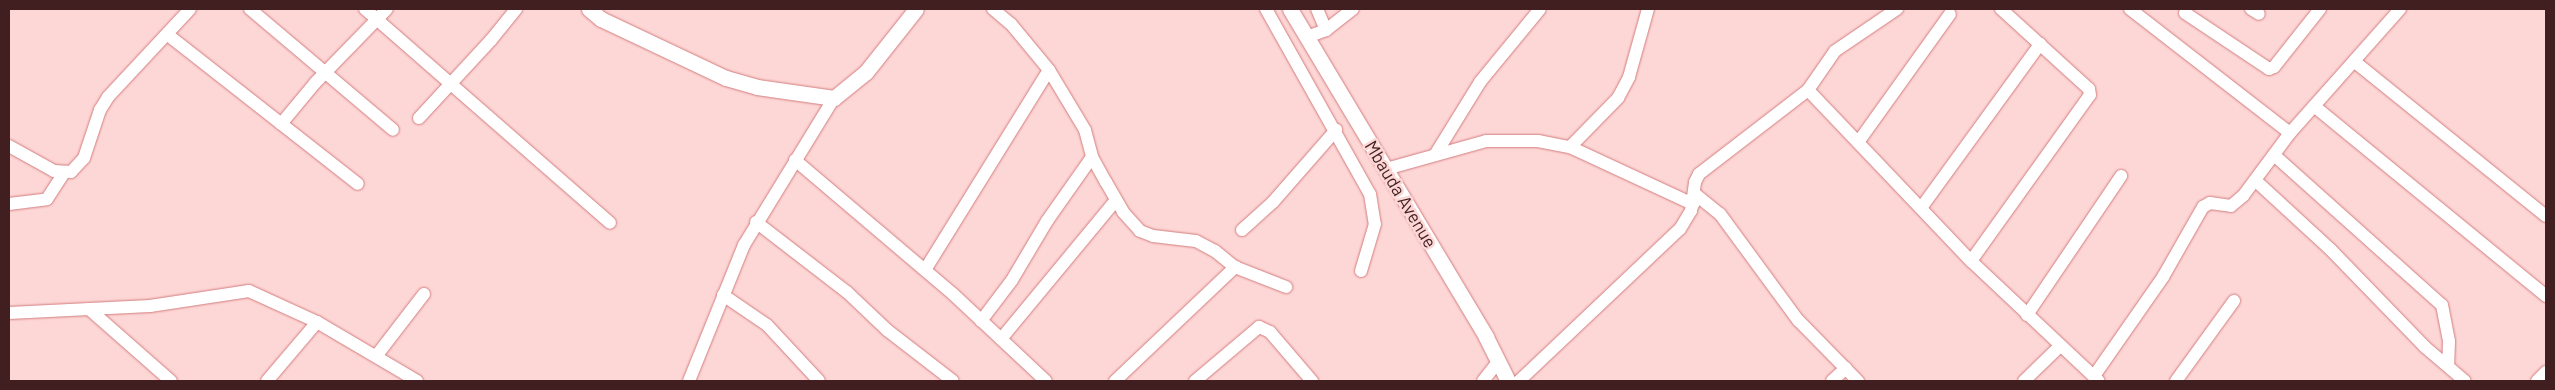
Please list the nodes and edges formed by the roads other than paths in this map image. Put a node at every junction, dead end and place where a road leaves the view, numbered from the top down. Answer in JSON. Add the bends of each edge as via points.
{"nodes":[{"id":1,"x":190,"y":9,"type":"edge"},
{"id":2,"x":250,"y":9,"type":"edge"},
{"id":3,"x":365,"y":9,"type":"edge"},
{"id":4,"x":387,"y":9,"type":"edge"},
{"id":5,"x":516,"y":9,"type":"edge"},
{"id":6,"x":589,"y":9,"type":"edge"},
{"id":7,"x":916,"y":9,"type":"edge"},
{"id":8,"x":993,"y":9,"type":"edge"},
{"id":9,"x":1266,"y":9,"type":"edge"},
{"id":10,"x":1290,"y":9,"type":"edge"},
{"id":11,"x":1317,"y":9,"type":"edge"},
{"id":12,"x":1353,"y":9,"type":"edge"},
{"id":13,"x":1540,"y":9,"type":"edge"},
{"id":14,"x":1648,"y":9,"type":"edge"},
{"id":15,"x":1897,"y":9,"type":"edge"},
{"id":16,"x":2001,"y":9,"type":"edge"},
{"id":17,"x":2130,"y":9,"type":"edge"},
{"id":18,"x":2320,"y":9,"type":"edge"},
{"id":19,"x":2400,"y":9,"type":"edge"},
{"id":20,"x":2185,"y":13,"type":"dead end"},
{"id":21,"x":1950,"y":14,"type":"dead end"},
{"id":22,"x":378,"y":20,"type":"junction"},
{"id":23,"x":1326,"y":30,"type":"junction"},
{"id":24,"x":168,"y":35,"type":"junction"},
{"id":25,"x":1307,"y":37,"type":"junction"},
{"id":26,"x":2040,"y":44,"type":"junction"},
{"id":27,"x":2354,"y":62,"type":"junction"},
{"id":28,"x":1049,"y":70,"type":"junction"},
{"id":29,"x":326,"y":71,"type":"junction"},
{"id":30,"x":449,"y":83,"type":"junction"},
{"id":31,"x":1808,"y":90,"type":"junction"},
{"id":32,"x":834,"y":98,"type":"junction"},
{"id":33,"x":2314,"y":106,"type":"junction"},
{"id":34,"x":419,"y":118,"type":"dead end"},
{"id":35,"x":281,"y":124,"type":"junction"},
{"id":36,"x":393,"y":130,"type":"dead end"},
{"id":37,"x":1336,"y":130,"type":"junction"},
{"id":38,"x":2290,"y":133,"type":"junction"},
{"id":39,"x":1859,"y":141,"type":"junction"},
{"id":40,"x":9,"y":146,"type":"edge"},
{"id":41,"x":1570,"y":146,"type":"junction"},
{"id":42,"x":1435,"y":155,"type":"junction"},
{"id":43,"x":2274,"y":155,"type":"junction"},
{"id":44,"x":1092,"y":157,"type":"junction"},
{"id":45,"x":795,"y":160,"type":"junction"},
{"id":46,"x":1386,"y":169,"type":"junction"},
{"id":47,"x":64,"y":173,"type":"junction"},
{"id":48,"x":2121,"y":176,"type":"dead end"},
{"id":49,"x":2256,"y":181,"type":"junction"},
{"id":50,"x":358,"y":184,"type":"dead end"},
{"id":51,"x":1694,"y":199,"type":"junction"},
{"id":52,"x":1116,"y":200,"type":"junction"},
{"id":53,"x":9,"y":204,"type":"edge"},
{"id":54,"x":1921,"y":208,"type":"junction"},
{"id":55,"x":2546,"y":216,"type":"edge"},
{"id":56,"x":756,"y":222,"type":"junction"},
{"id":57,"x":610,"y":223,"type":"dead end"},
{"id":58,"x":1242,"y":230,"type":"dead end"},
{"id":59,"x":1971,"y":261,"type":"junction"},
{"id":60,"x":1235,"y":267,"type":"junction"},
{"id":61,"x":925,"y":270,"type":"junction"},
{"id":62,"x":1360,"y":271,"type":"dead end"},
{"id":63,"x":1286,"y":287,"type":"dead end"},
{"id":64,"x":424,"y":294,"type":"dead end"},
{"id":65,"x":723,"y":295,"type":"junction"},
{"id":66,"x":2546,"y":296,"type":"edge"},
{"id":67,"x":2234,"y":301,"type":"dead end"},
{"id":68,"x":89,"y":309,"type":"junction"},
{"id":69,"x":9,"y":312,"type":"edge"},
{"id":70,"x":2027,"y":315,"type":"junction"},
{"id":71,"x":981,"y":320,"type":"junction"},
{"id":72,"x":317,"y":322,"type":"junction"},
{"id":73,"x":1001,"y":339,"type":"junction"},
{"id":74,"x":2059,"y":347,"type":"junction"},
{"id":75,"x":377,"y":355,"type":"junction"},
{"id":76,"x":1498,"y":362,"type":"junction"},
{"id":77,"x":2448,"y":366,"type":"junction"},
{"id":78,"x":1846,"y":368,"type":"junction"},
{"id":79,"x":2546,"y":372,"type":"edge"},
{"id":80,"x":2096,"y":379,"type":"edge"},
{"id":81,"x":170,"y":381,"type":"edge"},
{"id":82,"x":267,"y":381,"type":"edge"},
{"id":83,"x":417,"y":381,"type":"edge"},
{"id":84,"x":689,"y":381,"type":"edge"},
{"id":85,"x":819,"y":381,"type":"edge"},
{"id":86,"x":953,"y":381,"type":"edge"},
{"id":87,"x":1046,"y":381,"type":"edge"},
{"id":88,"x":1115,"y":381,"type":"edge"},
{"id":89,"x":1195,"y":381,"type":"edge"},
{"id":90,"x":1312,"y":381,"type":"edge"},
{"id":91,"x":1483,"y":381,"type":"edge"},
{"id":92,"x":1508,"y":381,"type":"edge"},
{"id":93,"x":1519,"y":381,"type":"edge"},
{"id":94,"x":1832,"y":381,"type":"edge"},
{"id":95,"x":1858,"y":381,"type":"edge"},
{"id":96,"x":2024,"y":381,"type":"edge"},
{"id":97,"x":2176,"y":381,"type":"edge"},
{"id":98,"x":2465,"y":381,"type":"edge"},
{"id":99,"x":2537,"y":381,"type":"edge"}],
"edges":[{"from":1,"to":24,"type":"street"},
{"from":2,"to":29,"type":"street"},
{"from":3,"to":22,"type":"street"},
{"from":4,"to":22,"type":"street"},
{"from":5,"to":30,"type":"street","via":[[492,40]]},
{"from":6,"to":32,"type":"street","via":[[601,18],[726,78],[757,87]]},
{"from":7,"to":32,"type":"street","via":[[866,72]]},
{"from":8,"to":28,"type":"street","via":[[1012,24]]},
{"from":9,"to":37,"type":"street"},
{"from":10,"to":25,"type":"street","name":"Mbauda Avenue"},
{"from":11,"to":23,"type":"street"},
{"from":12,"to":23,"type":"street"},
{"from":13,"to":42,"type":"street","via":[[1480,82]]},
{"from":14,"to":41,"type":"street","via":[[1629,78],[1618,98]]},
{"from":15,"to":31,"type":"street","via":[[1835,51]]},
{"from":16,"to":26,"type":"street"},
{"from":17,"to":38,"type":"street"},
{"from":18,"to":20,"type":"street","via":[[2274,68],[2269,69]]},
{"from":19,"to":27,"type":"street"},
{"from":21,"to":39,"type":"street"},
{"from":22,"to":29,"type":"street"},
{"from":22,"to":30,"type":"street"},
{"from":23,"to":25,"type":"street"},
{"from":24,"to":35,"type":"street"},
{"from":24,"to":47,"type":"street","via":[[108,97],[100,110],[84,158],[71,172]]},
{"from":25,"to":46,"type":"street","name":"Mbauda Avenue"},
{"from":26,"to":54,"type":"street"},
{"from":26,"to":59,"type":"street","via":[[2089,89],[2090,95]]},
{"from":27,"to":33,"type":"street"},
{"from":27,"to":55,"type":"street"},
{"from":28,"to":44,"type":"street","via":[[1085,130]]},
{"from":28,"to":61,"type":"street"},
{"from":29,"to":35,"type":"street"},
{"from":29,"to":36,"type":"street"},
{"from":30,"to":34,"type":"street"},
{"from":30,"to":57,"type":"street"},
{"from":31,"to":39,"type":"street"},
{"from":31,"to":51,"type":"street","via":[[1699,174]]},
{"from":32,"to":45,"type":"street"},
{"from":33,"to":38,"type":"street"},
{"from":33,"to":66,"type":"street"},
{"from":35,"to":50,"type":"street"},
{"from":37,"to":58,"type":"street","via":[[1273,202]]},
{"from":37,"to":62,"type":"street","via":[[1370,194],[1375,224]]},
{"from":38,"to":43,"type":"street"},
{"from":39,"to":54,"type":"street"},
{"from":40,"to":47,"type":"street"},
{"from":41,"to":42,"type":"street","via":[[1538,141],[1486,141]]},
{"from":41,"to":51,"type":"street"},
{"from":42,"to":46,"type":"street"},
{"from":43,"to":49,"type":"street"},
{"from":43,"to":77,"type":"street","via":[[2442,305],[2447,322]]},
{"from":44,"to":52,"type":"street"},
{"from":44,"to":71,"type":"street","via":[[1047,221],[1012,280]]},
{"from":45,"to":56,"type":"street"},
{"from":45,"to":61,"type":"street"},
{"from":46,"to":76,"type":"street","name":"Mbauda Avenue"},
{"from":47,"to":53,"type":"street","via":[[47,199]]},
{"from":48,"to":70,"type":"street"},
{"from":49,"to":77,"type":"street"},
{"from":49,"to":80,"type":"street","via":[[2233,205],[2210,203],[2203,207],[2163,277]]},
{"from":51,"to":78,"type":"street","via":[[1720,214],[1798,320]]},
{"from":51,"to":93,"type":"street","via":[[1680,228]]},
{"from":52,"to":60,"type":"street","via":[[1140,231],[1196,241]]},
{"from":52,"to":73,"type":"street"},
{"from":54,"to":59,"type":"street"},
{"from":56,"to":65,"type":"street"},
{"from":56,"to":86,"type":"street","via":[[847,292],[887,330]]},
{"from":59,"to":70,"type":"street"},
{"from":60,"to":63,"type":"street"},
{"from":60,"to":88,"type":"street"},
{"from":61,"to":71,"type":"street"},
{"from":64,"to":75,"type":"street"},
{"from":65,"to":84,"type":"street"},
{"from":65,"to":85,"type":"street","via":[[767,325]]},
{"from":67,"to":97,"type":"street"},
{"from":68,"to":69,"type":"street"},
{"from":68,"to":72,"type":"street","via":[[179,303],[249,291]]},
{"from":68,"to":81,"type":"street"},
{"from":70,"to":74,"type":"street"},
{"from":71,"to":73,"type":"street"},
{"from":72,"to":75,"type":"street"},
{"from":72,"to":82,"type":"street"},
{"from":73,"to":87,"type":"street"},
{"from":74,"to":80,"type":"street"},
{"from":74,"to":96,"type":"street"},
{"from":75,"to":83,"type":"street"},
{"from":76,"to":91,"type":"street"},
{"from":76,"to":92,"type":"street","name":"Mbauda Avenue"},
{"from":77,"to":98,"type":"street"},
{"from":78,"to":94,"type":"street"},
{"from":78,"to":95,"type":"street"},
{"from":79,"to":99,"type":"street"},
{"from":89,"to":90,"type":"street","via":[[1259,327],[1270,332]]}]}
